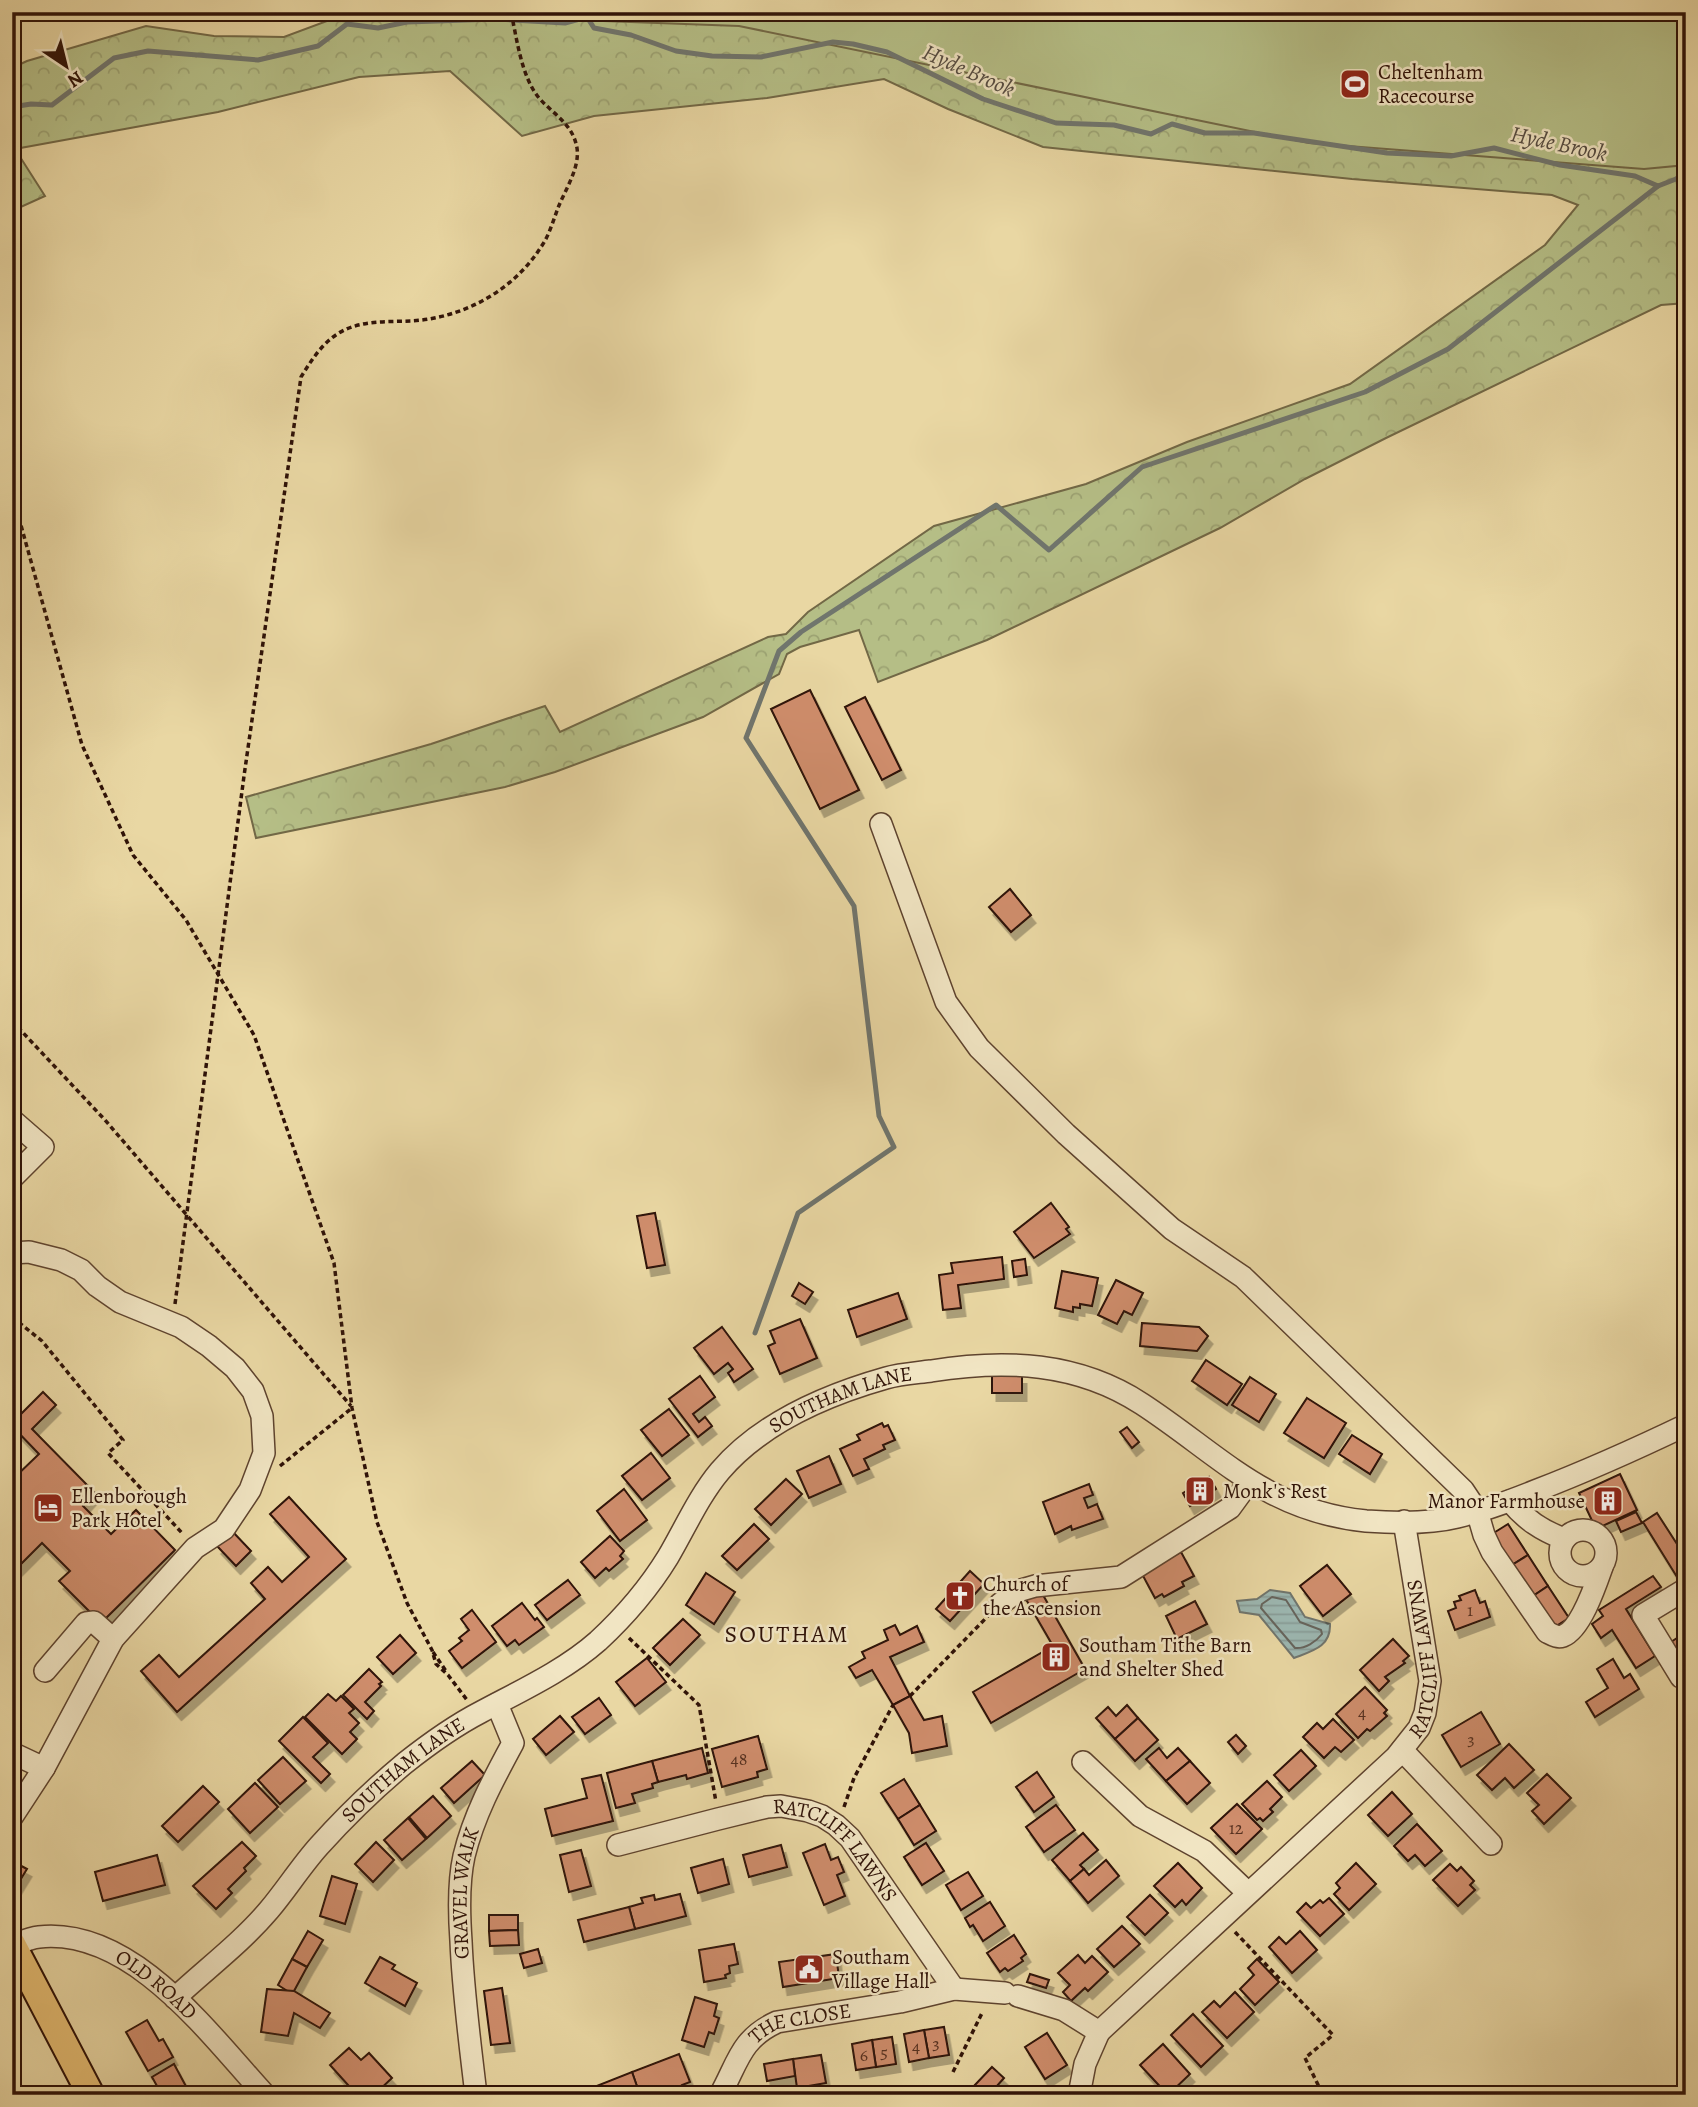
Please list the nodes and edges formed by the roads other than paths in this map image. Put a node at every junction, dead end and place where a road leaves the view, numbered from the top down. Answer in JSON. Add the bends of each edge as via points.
{"nodes":[{"id":1,"x":881,"y":824,"type":"dead end"},
{"id":2,"x":12,"y":1120,"type":"edge"},
{"id":3,"x":13,"y":1176,"type":"edge"},
{"id":4,"x":12,"y":1253,"type":"edge"},
{"id":5,"x":1686,"y":1424,"type":"edge"},
{"id":6,"x":1249,"y":1482,"type":"junction"},
{"id":7,"x":1510,"y":1501,"type":"junction"},
{"id":8,"x":1477,"y":1511,"type":"junction"},
{"id":9,"x":1404,"y":1521,"type":"junction"},
{"id":10,"x":1564,"y":1539,"type":"junction"},
{"id":11,"x":1602,"y":1567,"type":"junction"},
{"id":12,"x":1686,"y":1589,"type":"edge"},
{"id":13,"x":1000,"y":1604,"type":"road end"},
{"id":14,"x":113,"y":1639,"type":"junction"},
{"id":15,"x":44,"y":1671,"type":"dead end"},
{"id":16,"x":1686,"y":1674,"type":"edge"},
{"id":17,"x":497,"y":1704,"type":"junction"},
{"id":18,"x":1402,"y":1751,"type":"junction"},
{"id":19,"x":12,"y":1753,"type":"edge"},
{"id":20,"x":1083,"y":1762,"type":"dead end"},
{"id":21,"x":44,"y":1768,"type":"junction"},
{"id":22,"x":12,"y":1817,"type":"edge"},
{"id":23,"x":1491,"y":1844,"type":"dead end"},
{"id":24,"x":618,"y":1845,"type":"dead end"},
{"id":25,"x":1248,"y":1893,"type":"junction"},
{"id":26,"x":13,"y":1944,"type":"edge"},
{"id":27,"x":954,"y":1989,"type":"junction"},
{"id":28,"x":175,"y":1998,"type":"junction"},
{"id":29,"x":1099,"y":2032,"type":"junction"},
{"id":30,"x":91,"y":2095,"type":"edge"},
{"id":31,"x":265,"y":2095,"type":"edge"},
{"id":32,"x":476,"y":2095,"type":"edge"},
{"id":33,"x":720,"y":2095,"type":"edge"},
{"id":34,"x":1079,"y":2095,"type":"edge"}],
"edges":[{"from":1,"to":8,"type":"street","via":[[946,1002],[979,1048],[1066,1134],[1172,1228],[1244,1278],[1463,1490]]},
{"from":2,"to":3,"type":"street","via":[[43,1147]]},
{"from":4,"to":14,"type":"street","via":[[61,1260],[120,1302],[173,1324],[209,1346],[253,1391],[262,1416],[264,1453],[250,1490],[224,1529],[195,1548]]},
{"from":5,"to":7,"type":"street","name":"SOUTHAM LANE"},
{"from":6,"to":9,"type":"street","name":"SOUTHAM LANE","via":[[1288,1502],[1328,1514]]},
{"from":6,"to":13,"type":"street","via":[[1230,1508],[1121,1577],[1035,1587],[1018,1591]]},
{"from":6,"to":17,"type":"street","name":"SOUTHAM LANE","via":[[1141,1403],[1072,1372],[995,1363],[889,1377],[791,1415],[747,1445],[721,1470],[667,1559],[615,1625],[593,1646]]},
{"from":7,"to":8,"type":"street","name":"SOUTHAM LANE"},
{"from":7,"to":10,"type":"street","via":[[1525,1519]]},
{"from":8,"to":9,"type":"street","name":"SOUTHAM LANE","via":[[1456,1518]]},
{"from":8,"to":11,"type":"street","via":[[1492,1552],[1555,1637],[1573,1629]]},
{"from":9,"to":18,"type":"street","name":"RATCLIFF LAWNS","via":[[1430,1681],[1425,1713]]},
{"from":10,"to":11,"type":"street","via":[[1586,1530],[1600,1537],[1606,1551]]},
{"from":10,"to":11,"type":"street","via":[[1560,1553],[1569,1572],[1590,1575]]},
{"from":12,"to":16,"type":"street","via":[[1643,1615],[1681,1677]]},
{"from":14,"to":15,"type":"street","via":[[94,1622],[86,1623]]},
{"from":14,"to":21,"type":"street"},
{"from":17,"to":28,"type":"street","name":"SOUTHAM LANE","via":[[435,1740],[369,1795],[317,1848],[267,1912]]},
{"from":17,"to":32,"type":"street","name":"GRAVEL WALK","via":[[513,1744],[474,1823],[460,1889],[463,1987]]},
{"from":18,"to":23,"type":"street","name":"RATCLIFF LAWNS"},
{"from":18,"to":25,"type":"street","name":"RATCLIFF LAWNS"},
{"from":19,"to":21,"type":"street"},
{"from":20,"to":25,"type":"street","via":[[1140,1816],[1204,1851]]},
{"from":21,"to":22,"type":"street"},
{"from":24,"to":27,"type":"street","name":"RATCLIFF LAWNS","via":[[767,1807],[808,1811],[850,1838]]},
{"from":25,"to":29,"type":"street","name":"RATCLIFF LAWNS"},
{"from":26,"to":28,"type":"street","name":"OLD ROAD","via":[[43,1937],[83,1941],[146,1973]]},
{"from":26,"to":30,"type":"main road"},
{"from":27,"to":29,"type":"street","via":[[1004,1994],[1063,2010]]},
{"from":27,"to":33,"type":"street","name":"THE CLOSE","via":[[768,2026],[744,2046]]},
{"from":28,"to":31,"type":"street","name":"OLD ROAD"},
{"from":29,"to":34,"type":"street","name":"RATCLIFF LAWNS","via":[[1085,2064]]}]}
